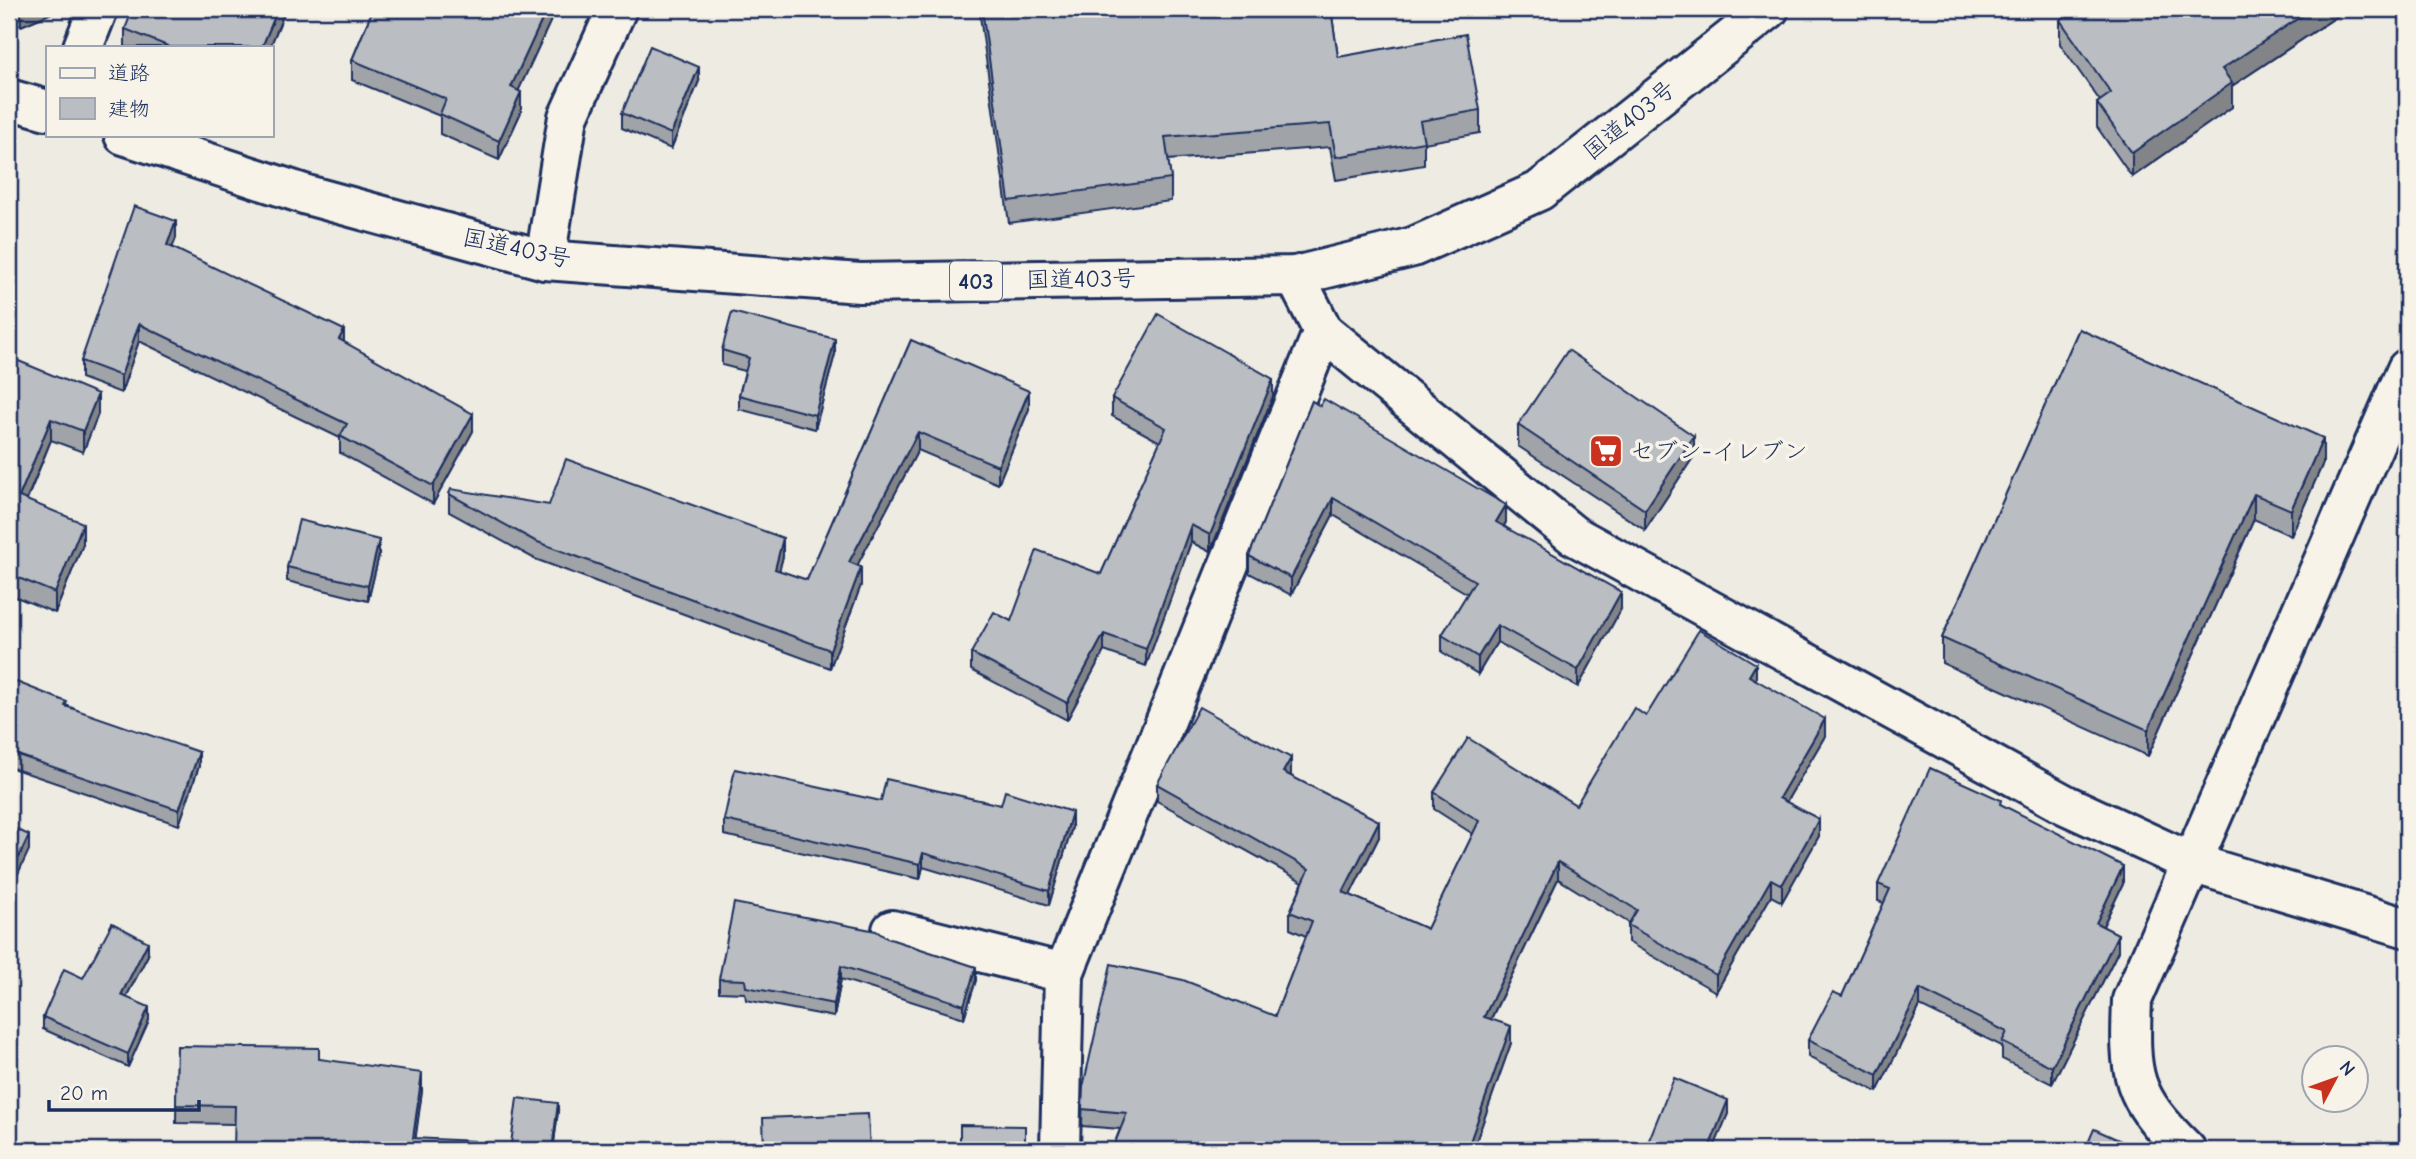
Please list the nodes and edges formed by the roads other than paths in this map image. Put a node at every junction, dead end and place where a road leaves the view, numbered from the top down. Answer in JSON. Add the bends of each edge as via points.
{"nodes":[{"id":1,"x":98,"y":9,"type":"edge"},
{"id":2,"x":617,"y":9,"type":"edge"},
{"id":3,"x":1751,"y":14,"type":"edge"},
{"id":4,"x":83,"y":46,"type":"edge"},
{"id":5,"x":9,"y":99,"type":"edge"},
{"id":6,"x":46,"y":110,"type":"edge"},
{"id":7,"x":127,"y":136,"type":"edge"},
{"id":8,"x":545,"y":260,"type":"junction"},
{"id":9,"x":1295,"y":276,"type":"junction"},
{"id":10,"x":1323,"y":331,"type":"junction"},
{"id":11,"x":2407,"y":369,"type":"edge"},
{"id":12,"x":2192,"y":863,"type":"junction"},
{"id":13,"x":2407,"y":928,"type":"edge"},
{"id":14,"x":892,"y":930,"type":"dead end"},
{"id":15,"x":1064,"y":973,"type":"junction"},
{"id":16,"x":1060,"y":1150,"type":"edge"},
{"id":17,"x":2186,"y":1150,"type":"edge"}],
"edges":[{"from":1,"to":4,"type":"main road"},
{"from":2,"to":8,"type":"main road","via":[[568,117]]},
{"from":3,"to":9,"type":"main road","name":"国道403号","number":"403","via":[[1539,191],[1413,247]]},
{"from":5,"to":6,"type":"main road"},
{"from":7,"to":8,"type":"main road","name":"国道403号","number":"403","via":[[306,195]]},
{"from":8,"to":9,"type":"main road","name":"国道403号","number":"403","via":[[860,283]]},
{"from":9,"to":10,"type":"main road"},
{"from":10,"to":12,"type":"main road","via":[[1573,535],[2066,805]]},
{"from":10,"to":15,"type":"main road"},
{"from":11,"to":12,"type":"main road"},
{"from":12,"to":13,"type":"main road"},
{"from":12,"to":17,"type":"main road","via":[[2132,1000],[2130,1058],[2142,1101]]},
{"from":14,"to":15,"type":"main road"},
{"from":15,"to":16,"type":"main road"}]}
